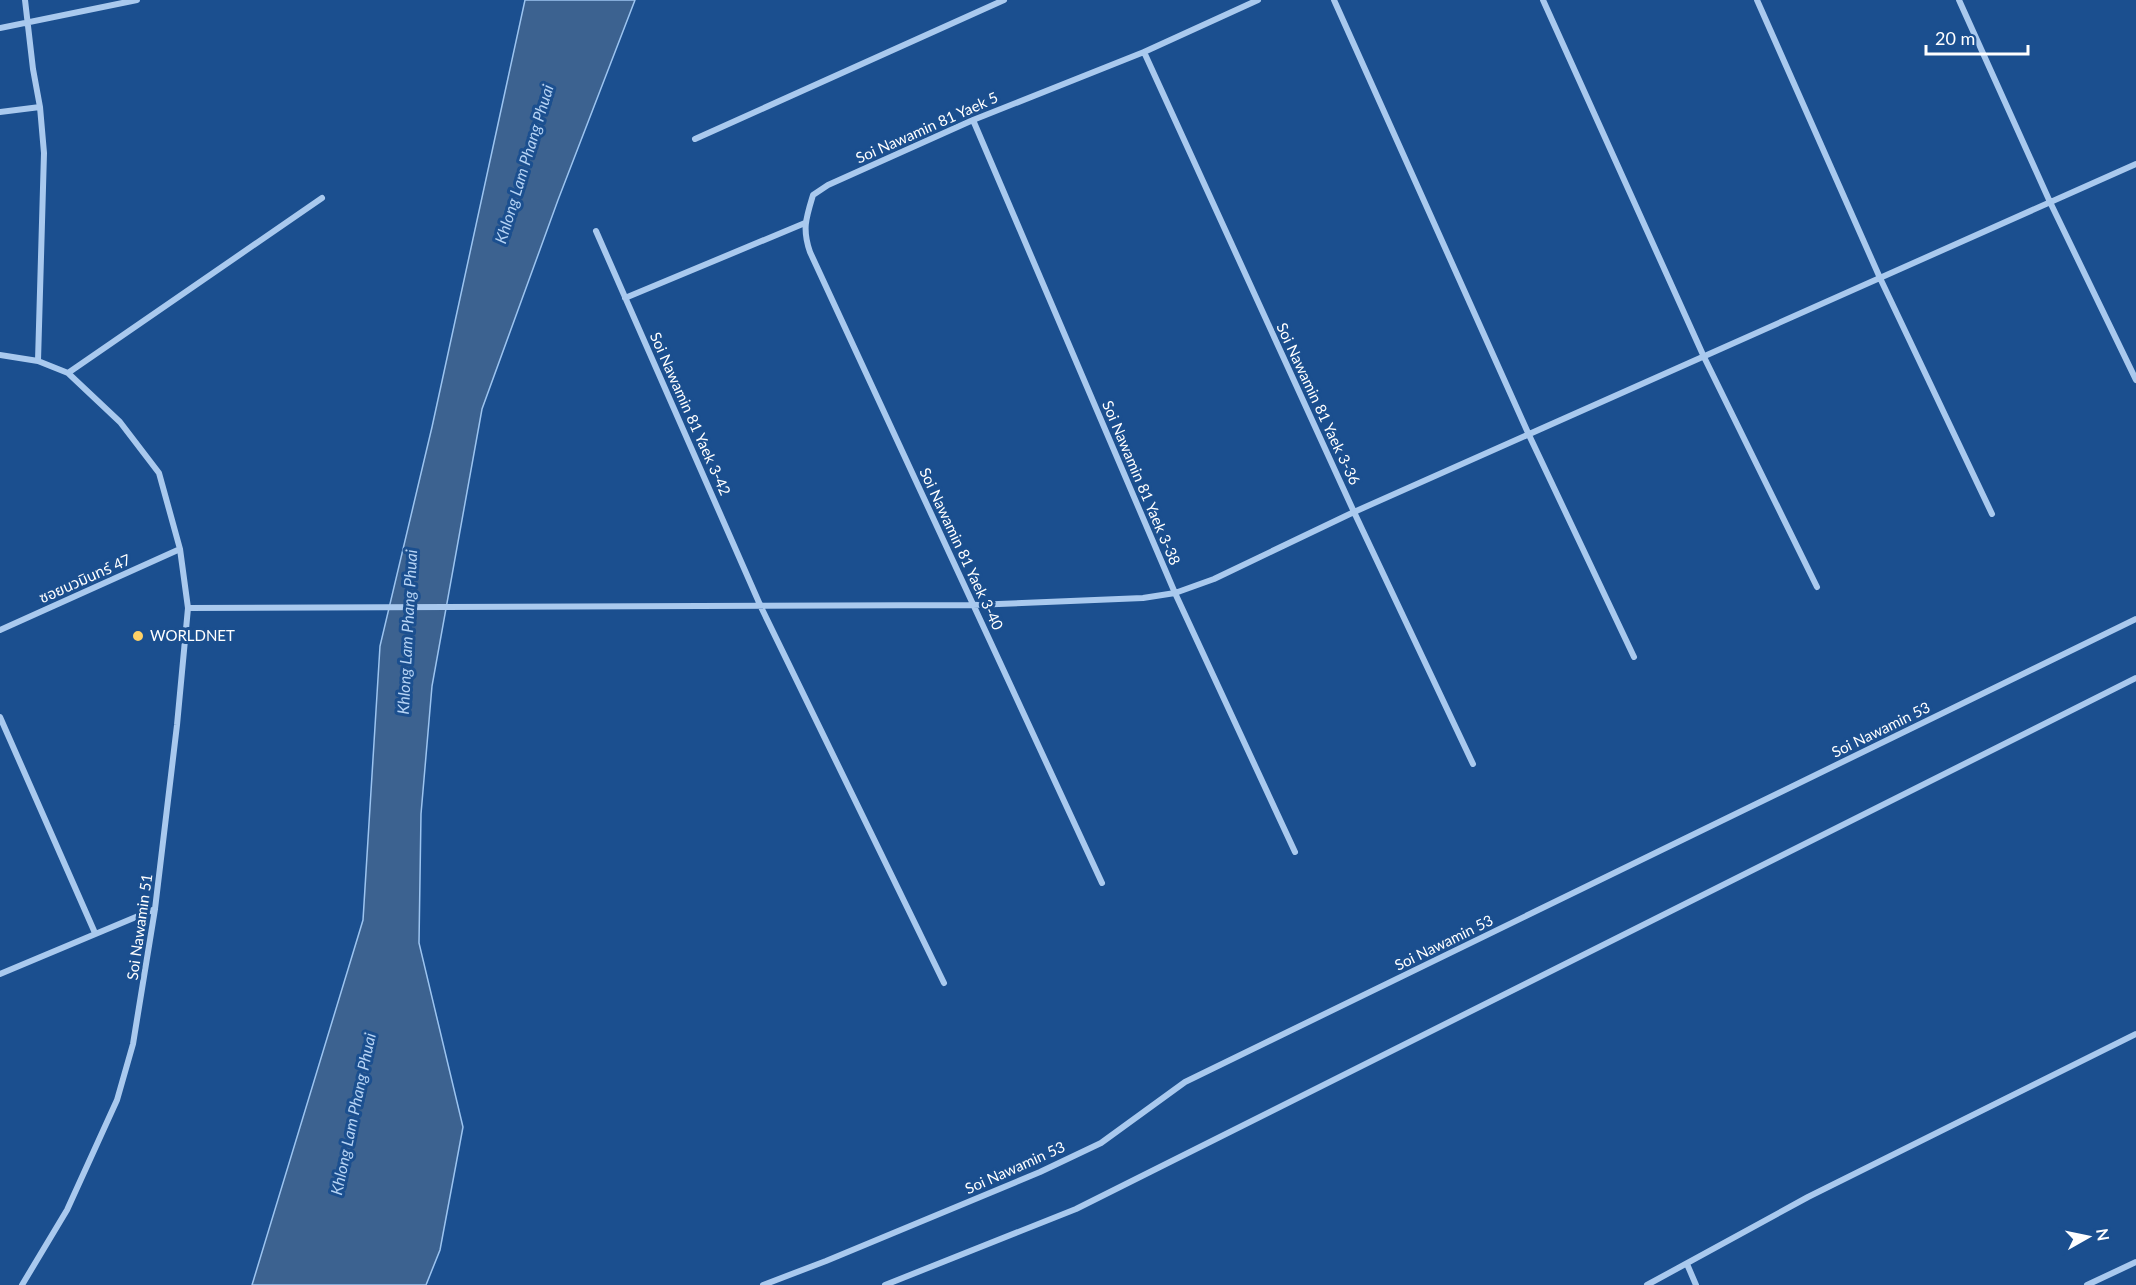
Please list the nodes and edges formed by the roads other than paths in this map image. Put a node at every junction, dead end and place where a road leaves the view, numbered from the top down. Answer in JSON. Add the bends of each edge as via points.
{"nodes":[{"id":1,"x":25,"y":0,"type":"edge"},
{"id":2,"x":137,"y":0,"type":"edge"},
{"id":3,"x":1004,"y":0,"type":"edge"},
{"id":4,"x":1258,"y":0,"type":"edge"},
{"id":5,"x":1334,"y":0,"type":"edge"},
{"id":6,"x":1544,"y":0,"type":"edge"},
{"id":7,"x":1757,"y":0,"type":"edge"},
{"id":8,"x":1959,"y":0,"type":"edge"},
{"id":9,"x":27,"y":24,"type":"junction"},
{"id":10,"x":0,"y":28,"type":"edge"},
{"id":11,"x":1144,"y":52,"type":"junction"},
{"id":12,"x":40,"y":106,"type":"junction"},
{"id":13,"x":0,"y":112,"type":"edge"},
{"id":14,"x":973,"y":120,"type":"junction"},
{"id":15,"x":695,"y":139,"type":"dead end"},
{"id":16,"x":2136,"y":164,"type":"edge"},
{"id":17,"x":322,"y":198,"type":"dead end"},
{"id":18,"x":2050,"y":202,"type":"junction"},
{"id":19,"x":805,"y":223,"type":"junction"},
{"id":20,"x":596,"y":231,"type":"dead end"},
{"id":21,"x":1880,"y":278,"type":"junction"},
{"id":22,"x":626,"y":298,"type":"junction"},
{"id":23,"x":0,"y":355,"type":"edge"},
{"id":24,"x":1704,"y":357,"type":"junction"},
{"id":25,"x":38,"y":361,"type":"junction"},
{"id":26,"x":68,"y":373,"type":"junction"},
{"id":27,"x":2136,"y":380,"type":"edge"},
{"id":28,"x":1529,"y":435,"type":"junction"},
{"id":29,"x":1354,"y":512,"type":"junction"},
{"id":30,"x":1992,"y":514,"type":"dead end"},
{"id":31,"x":180,"y":549,"type":"junction"},
{"id":32,"x":1817,"y":587,"type":"dead end"},
{"id":33,"x":1175,"y":593,"type":"junction"},
{"id":34,"x":973,"y":605,"type":"junction"},
{"id":35,"x":761,"y":607,"type":"junction"},
{"id":36,"x":188,"y":608,"type":"junction"},
{"id":37,"x":2136,"y":620,"type":"edge"},
{"id":38,"x":0,"y":630,"type":"edge"},
{"id":39,"x":1634,"y":657,"type":"dead end"},
{"id":40,"x":2136,"y":678,"type":"edge"},
{"id":41,"x":0,"y":717,"type":"edge"},
{"id":42,"x":1473,"y":764,"type":"dead end"},
{"id":43,"x":1295,"y":852,"type":"dead end"},
{"id":44,"x":1102,"y":883,"type":"dead end"},
{"id":45,"x":155,"y":909,"type":"junction"},
{"id":46,"x":95,"y":933,"type":"junction"},
{"id":47,"x":0,"y":974,"type":"edge"},
{"id":48,"x":944,"y":983,"type":"dead end"},
{"id":49,"x":2136,"y":1034,"type":"edge"},
{"id":50,"x":2136,"y":1262,"type":"edge"},
{"id":51,"x":1687,"y":1264,"type":"junction"},
{"id":52,"x":22,"y":1285,"type":"edge"},
{"id":53,"x":763,"y":1285,"type":"edge"},
{"id":54,"x":885,"y":1285,"type":"edge"},
{"id":55,"x":1647,"y":1285,"type":"edge"},
{"id":56,"x":1696,"y":1285,"type":"edge"},
{"id":57,"x":2087,"y":1285,"type":"edge"}],
"edges":[{"from":1,"to":9,"type":"street"},
{"from":2,"to":9,"type":"street"},
{"from":3,"to":15,"type":"street"},
{"from":4,"to":11,"type":"street","name":"Soi Nawamin 81 Yaek 5"},
{"from":5,"to":28,"type":"street"},
{"from":6,"to":24,"type":"street"},
{"from":7,"to":21,"type":"street"},
{"from":8,"to":18,"type":"street"},
{"from":9,"to":10,"type":"street"},
{"from":9,"to":12,"type":"street"},
{"from":11,"to":14,"type":"street","name":"Soi Nawamin 81 Yaek 5"},
{"from":11,"to":29,"type":"street","name":"Soi Nawamin 81 Yaek 3-36"},
{"from":12,"to":13,"type":"street"},
{"from":12,"to":25,"type":"street","via":[[44,153]]},
{"from":14,"to":19,"type":"street","name":"Soi Nawamin 81 Yaek 5","via":[[828,185],[813,195]]},
{"from":14,"to":33,"type":"street","name":"Soi Nawamin 81 Yaek 3-38"},
{"from":16,"to":18,"type":"street"},
{"from":17,"to":26,"type":"street"},
{"from":18,"to":21,"type":"street"},
{"from":18,"to":27,"type":"street"},
{"from":19,"to":22,"type":"street"},
{"from":19,"to":34,"type":"street","name":"Soi Nawamin 81 Yaek 3-40","via":[[810,252]]},
{"from":20,"to":22,"type":"street","name":"Soi Nawamin 81 Yaek 3-42"},
{"from":21,"to":24,"type":"street"},
{"from":21,"to":30,"type":"street"},
{"from":22,"to":35,"type":"street","name":"Soi Nawamin 81 Yaek 3-42"},
{"from":23,"to":25,"type":"street"},
{"from":24,"to":28,"type":"street"},
{"from":24,"to":32,"type":"street"},
{"from":25,"to":26,"type":"street"},
{"from":26,"to":31,"type":"street","name":"Soi Nawamin 51","via":[[120,422],[159,473]]},
{"from":28,"to":29,"type":"street"},
{"from":28,"to":39,"type":"street"},
{"from":29,"to":33,"type":"street","via":[[1214,579]]},
{"from":29,"to":42,"type":"street","name":"Soi Nawamin 81 Yaek 3-36"},
{"from":31,"to":36,"type":"street","name":"Soi Nawamin 51"},
{"from":31,"to":38,"type":"street","name":"ซอยนวมินทร์ 47"},
{"from":33,"to":34,"type":"street","via":[[1143,598]]},
{"from":33,"to":43,"type":"street","name":"Soi Nawamin 81 Yaek 3-38"},
{"from":34,"to":35,"type":"street"},
{"from":34,"to":44,"type":"street","name":"Soi Nawamin 81 Yaek 3-40"},
{"from":35,"to":36,"type":"street"},
{"from":35,"to":48,"type":"street","name":"Soi Nawamin 81 Yaek 3-42"},
{"from":36,"to":45,"type":"street","name":"Soi Nawamin 51"},
{"from":37,"to":53,"type":"street","name":"Soi Nawamin 53","via":[[1185,1082],[1101,1143]]},
{"from":40,"to":54,"type":"street","via":[[1076,1209]]},
{"from":41,"to":46,"type":"street"},
{"from":45,"to":46,"type":"street"},
{"from":45,"to":52,"type":"street","name":"Soi Nawamin 51","via":[[133,1044],[117,1100],[67,1210]]},
{"from":46,"to":47,"type":"street"},
{"from":49,"to":51,"type":"street","via":[[1808,1197]]},
{"from":50,"to":57,"type":"street"},
{"from":51,"to":55,"type":"street"},
{"from":51,"to":56,"type":"street"}]}
